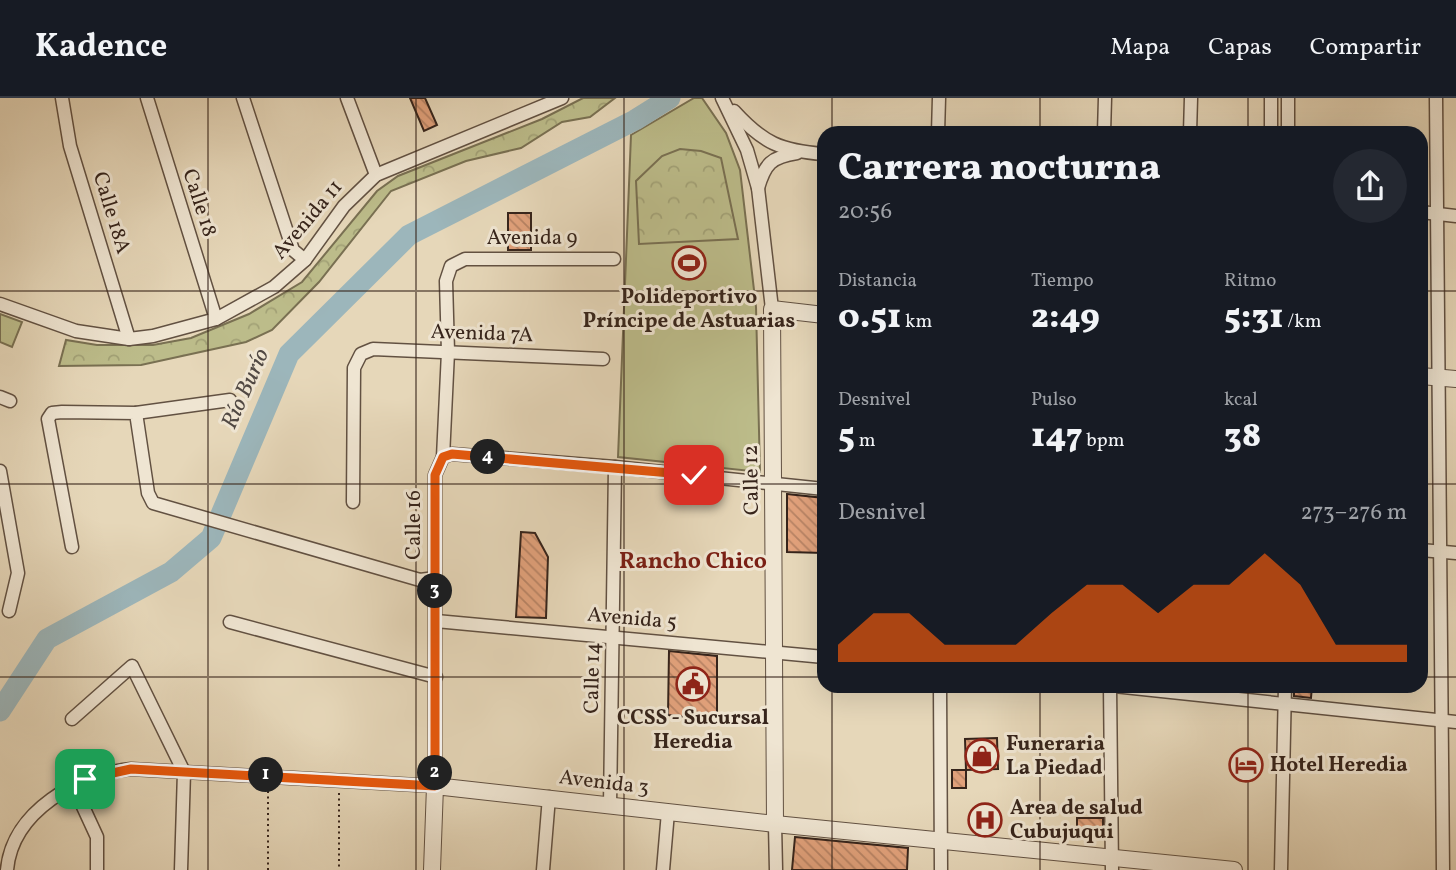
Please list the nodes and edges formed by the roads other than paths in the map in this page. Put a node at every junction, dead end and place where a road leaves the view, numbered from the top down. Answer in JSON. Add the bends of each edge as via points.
{"nodes":[{"id":1,"x":62,"y":98,"type":"edge"},
{"id":2,"x":147,"y":98,"type":"edge"},
{"id":3,"x":243,"y":98,"type":"edge"},
{"id":4,"x":347,"y":98,"type":"edge"},
{"id":5,"x":939,"y":98,"type":"edge"},
{"id":6,"x":1105,"y":98,"type":"edge"},
{"id":7,"x":1191,"y":98,"type":"edge"},
{"id":8,"x":1271,"y":98,"type":"edge"},
{"id":9,"x":1288,"y":98,"type":"edge"},
{"id":10,"x":1436,"y":98,"type":"edge"},
{"id":11,"x":559,"y":99,"type":"edge"},
{"id":12,"x":725,"y":101,"type":"edge"},
{"id":13,"x":938,"y":126,"type":"edge"},
{"id":14,"x":1104,"y":126,"type":"edge"},
{"id":15,"x":1190,"y":126,"type":"edge"},
{"id":16,"x":1271,"y":126,"type":"edge"},
{"id":17,"x":1288,"y":126,"type":"edge"},
{"id":18,"x":800,"y":152,"type":"junction"},
{"id":19,"x":817,"y":153,"type":"edge"},
{"id":20,"x":376,"y":175,"type":"junction"},
{"id":21,"x":758,"y":188,"type":"junction"},
{"id":22,"x":1428,"y":213,"type":"edge"},
{"id":23,"x":1438,"y":214,"type":"junction"},
{"id":24,"x":1456,"y":216,"type":"edge"},
{"id":25,"x":305,"y":260,"type":"junction"},
{"id":26,"x":614,"y":260,"type":"dead end"},
{"id":27,"x":451,"y":266,"type":"joint"},
{"id":28,"x":1,"y":302,"type":"edge"},
{"id":29,"x":772,"y":309,"type":"junction"},
{"id":30,"x":817,"y":314,"type":"edge"},
{"id":31,"x":216,"y":319,"type":"junction"},
{"id":32,"x":129,"y":339,"type":"junction"},
{"id":33,"x":448,"y":352,"type":"junction"},
{"id":34,"x":603,"y":359,"type":"dead end"},
{"id":35,"x":1428,"y":377,"type":"edge"},
{"id":36,"x":1439,"y":378,"type":"junction"},
{"id":37,"x":1456,"y":379,"type":"edge"},
{"id":38,"x":230,"y":400,"type":"dead end"},
{"id":39,"x":136,"y":413,"type":"junction"},
{"id":40,"x":443,"y":457,"type":"junction"},
{"id":41,"x":615,"y":467,"type":"junction"},
{"id":42,"x":0,"y":471,"type":"edge"},
{"id":43,"x":774,"y":484,"type":"junction"},
{"id":44,"x":817,"y":488,"type":"edge"},
{"id":45,"x":353,"y":502,"type":"dead end"},
{"id":46,"x":72,"y":547,"type":"dead end"},
{"id":47,"x":1428,"y":550,"type":"edge"},
{"id":48,"x":1440,"y":551,"type":"junction"},
{"id":49,"x":1456,"y":553,"type":"edge"},
{"id":50,"x":435,"y":578,"type":"junction"},
{"id":51,"x":9,"y":611,"type":"dead end"},
{"id":52,"x":436,"y":621,"type":"junction"},
{"id":53,"x":230,"y":622,"type":"dead end"},
{"id":54,"x":613,"y":636,"type":"junction"},
{"id":55,"x":775,"y":652,"type":"junction"},
{"id":56,"x":817,"y":656,"type":"edge"},
{"id":57,"x":436,"y":677,"type":"junction"},
{"id":58,"x":940,"y":693,"type":"edge"},
{"id":59,"x":1112,"y":693,"type":"edge"},
{"id":60,"x":1183,"y":693,"type":"edge"},
{"id":61,"x":1285,"y":693,"type":"edge"},
{"id":62,"x":1285,"y":703,"type":"junction"},
{"id":63,"x":72,"y":719,"type":"dead end"},
{"id":64,"x":1442,"y":721,"type":"junction"},
{"id":65,"x":1456,"y":722,"type":"edge"},
{"id":66,"x":184,"y":772,"type":"junction"},
{"id":67,"x":73,"y":785,"type":"junction"},
{"id":68,"x":435,"y":786,"type":"junction"},
{"id":69,"x":549,"y":797,"type":"junction"},
{"id":70,"x":610,"y":805,"type":"junction"},
{"id":71,"x":667,"y":812,"type":"junction"},
{"id":72,"x":775,"y":824,"type":"junction"},
{"id":73,"x":941,"y":840,"type":"junction"},
{"id":74,"x":1111,"y":863,"type":"edge"},
{"id":75,"x":8,"y":866,"type":"edge"},
{"id":76,"x":97,"y":870,"type":"edge"},
{"id":77,"x":181,"y":870,"type":"edge"},
{"id":78,"x":432,"y":870,"type":"edge"},
{"id":79,"x":543,"y":870,"type":"edge"},
{"id":80,"x":663,"y":870,"type":"edge"},
{"id":81,"x":776,"y":870,"type":"edge"},
{"id":82,"x":941,"y":870,"type":"edge"},
{"id":83,"x":1234,"y":870,"type":"edge"},
{"id":84,"x":1280,"y":870,"type":"edge"},
{"id":85,"x":1443,"y":870,"type":"edge"}],
"edges":[{"from":1,"to":32,"type":"street","name":"Calle 18A","via":[[70,146]]},
{"from":2,"to":31,"type":"street","name":"Calle 18"},
{"from":3,"to":25,"type":"street","via":[[293,250]]},
{"from":4,"to":20,"type":"street"},
{"from":5,"to":13,"type":"street"},
{"from":6,"to":14,"type":"street"},
{"from":7,"to":15,"type":"street"},
{"from":8,"to":16,"type":"street"},
{"from":9,"to":17,"type":"street"},
{"from":10,"to":23,"type":"street"},
{"from":11,"to":20,"type":"street","name":"Avenida 11"},
{"from":12,"to":18,"type":"street","via":[[756,135]]},
{"from":12,"to":21,"type":"street","name":"Calle 12"},
{"from":18,"to":19,"type":"street"},
{"from":18,"to":21,"type":"street","via":[[769,161]]},
{"from":20,"to":25,"type":"street","name":"Avenida 11","via":[[344,206]]},
{"from":21,"to":29,"type":"street","name":"Calle 12"},
{"from":22,"to":23,"type":"street"},
{"from":23,"to":24,"type":"street"},
{"from":23,"to":36,"type":"street"},
{"from":25,"to":31,"type":"street","name":"Avenida 11","via":[[274,287]]},
{"from":26,"to":27,"type":"street","name":"Avenida 9","via":[[465,260]]},
{"from":27,"to":33,"type":"street","name":"Calle 16","via":[[446,281]]},
{"from":28,"to":32,"type":"street","name":"Avenida 11","via":[[76,331]]},
{"from":29,"to":30,"type":"street"},
{"from":29,"to":43,"type":"street","name":"Calle 12"},
{"from":31,"to":32,"type":"street","name":"Avenida 11"},
{"from":33,"to":34,"type":"street","name":"Avenida 7A"},
{"from":33,"to":40,"type":"street","name":"Calle 16"},
{"from":33,"to":45,"type":"street","name":"Avenida 7A","via":[[373,349],[361,354],[354,368]]},
{"from":35,"to":36,"type":"street"},
{"from":36,"to":37,"type":"street"},
{"from":36,"to":48,"type":"street"},
{"from":38,"to":39,"type":"street"},
{"from":39,"to":46,"type":"street","via":[[62,412],[52,413],[48,419]]},
{"from":39,"to":50,"type":"street","via":[[153,503],[420,580]]},
{"from":40,"to":41,"type":"street","via":[[452,454]]},
{"from":40,"to":50,"type":"street","name":"Calle 16","via":[[435,475]]},
{"from":41,"to":43,"type":"street"},
{"from":41,"to":54,"type":"street","name":"Calle 14"},
{"from":42,"to":51,"type":"street","via":[[18,573]]},
{"from":43,"to":44,"type":"street"},
{"from":43,"to":55,"type":"street","name":"Calle 12"},
{"from":47,"to":48,"type":"street"},
{"from":48,"to":49,"type":"street"},
{"from":48,"to":64,"type":"street"},
{"from":50,"to":52,"type":"street","name":"Calle 16"},
{"from":52,"to":54,"type":"street","name":"Avenida 5"},
{"from":52,"to":57,"type":"street","name":"Calle 16"},
{"from":53,"to":57,"type":"street"},
{"from":54,"to":55,"type":"street","name":"Avenida 5"},
{"from":54,"to":70,"type":"street","name":"Calle 14"},
{"from":55,"to":56,"type":"street","name":"Avenida 5"},
{"from":55,"to":72,"type":"street","name":"Calle 12"},
{"from":57,"to":68,"type":"street","name":"Calle 16"},
{"from":58,"to":73,"type":"street"},
{"from":59,"to":74,"type":"street"},
{"from":60,"to":62,"type":"street"},
{"from":61,"to":62,"type":"street"},
{"from":62,"to":64,"type":"street"},
{"from":62,"to":84,"type":"street"},
{"from":63,"to":66,"type":"street","via":[[132,666]]},
{"from":64,"to":65,"type":"street"},
{"from":64,"to":85,"type":"street"},
{"from":66,"to":67,"type":"street","name":"Avenida 3","via":[[122,770]]},
{"from":66,"to":68,"type":"street","name":"Avenida 3"},
{"from":66,"to":77,"type":"street"},
{"from":67,"to":75,"type":"street","name":"Avenida 3","via":[[26,825]]},
{"from":67,"to":76,"type":"street","via":[[97,836]]},
{"from":68,"to":69,"type":"street","name":"Avenida 3"},
{"from":68,"to":78,"type":"street","name":"Calle 16"},
{"from":69,"to":70,"type":"street","name":"Avenida 3"},
{"from":69,"to":79,"type":"street"},
{"from":70,"to":71,"type":"street","name":"Avenida 3"},
{"from":71,"to":72,"type":"street","name":"Avenida 3"},
{"from":71,"to":80,"type":"street"},
{"from":72,"to":73,"type":"street","name":"Avenida 3"},
{"from":72,"to":81,"type":"street","name":"Calle 12"},
{"from":73,"to":74,"type":"street","name":"Avenida 3"},
{"from":73,"to":82,"type":"street"},
{"from":74,"to":83,"type":"street","name":"Avenida 3"}]}
